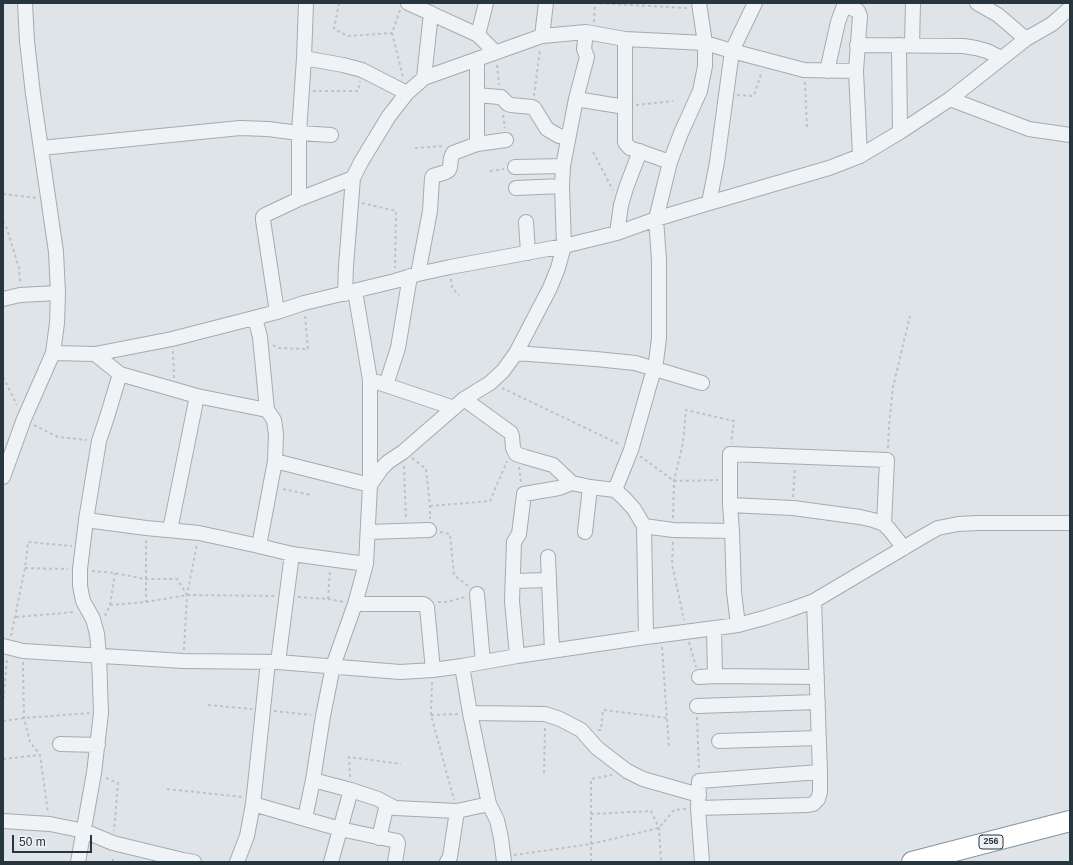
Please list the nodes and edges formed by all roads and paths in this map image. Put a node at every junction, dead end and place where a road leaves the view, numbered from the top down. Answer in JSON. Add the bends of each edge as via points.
{"nodes":[{"id":1,"x":25,"y":3,"type":"edge"},
{"id":2,"x":306,"y":3,"type":"edge"},
{"id":3,"x":339,"y":3,"type":"edge"},
{"id":4,"x":402,"y":3,"type":"edge"},
{"id":5,"x":408,"y":3,"type":"edge"},
{"id":6,"x":486,"y":3,"type":"edge"},
{"id":7,"x":546,"y":3,"type":"edge"},
{"id":8,"x":755,"y":3,"type":"edge"},
{"id":9,"x":913,"y":3,"type":"edge"},
{"id":10,"x":976,"y":3,"type":"edge"},
{"id":11,"x":844,"y":4,"type":"edge"},
{"id":12,"x":699,"y":6,"type":"edge"},
{"id":13,"x":1070,"y":8,"type":"edge"},
{"id":14,"x":431,"y":13,"type":"junction"},
{"id":15,"x":392,"y":33,"type":"junction"},
{"id":16,"x":590,"y":33,"type":"junction"},
{"id":17,"x":478,"y":35,"type":"junction"},
{"id":18,"x":542,"y":36,"type":"junction"},
{"id":19,"x":625,"y":39,"type":"junction"},
{"id":20,"x":1026,"y":39,"type":"junction"},
{"id":21,"x":705,"y":43,"type":"junction"},
{"id":22,"x":857,"y":44,"type":"junction"},
{"id":23,"x":905,"y":45,"type":"junction"},
{"id":24,"x":732,"y":51,"type":"junction"},
{"id":25,"x":495,"y":52,"type":"junction"},
{"id":26,"x":304,"y":58,"type":"junction"},
{"id":27,"x":1001,"y":58,"type":"junction"},
{"id":28,"x":477,"y":59,"type":"junction"},
{"id":29,"x":766,"y":60,"type":"junction"},
{"id":30,"x":362,"y":70,"type":"junction"},
{"id":31,"x":804,"y":70,"type":"junction"},
{"id":32,"x":827,"y":71,"type":"junction"},
{"id":33,"x":856,"y":71,"type":"junction"},
{"id":34,"x":424,"y":78,"type":"junction"},
{"id":35,"x":302,"y":91,"type":"junction"},
{"id":36,"x":407,"y":93,"type":"junction"},
{"id":37,"x":726,"y":94,"type":"junction"},
{"id":38,"x":477,"y":95,"type":"junction"},
{"id":39,"x":501,"y":97,"type":"junction"},
{"id":40,"x":576,"y":99,"type":"junction"},
{"id":41,"x":950,"y":99,"type":"junction"},
{"id":42,"x":673,"y":101,"type":"dead end"},
{"id":43,"x":532,"y":107,"type":"junction"},
{"id":44,"x":625,"y":107,"type":"junction"},
{"id":45,"x":807,"y":127,"type":"dead end"},
{"id":46,"x":900,"y":132,"type":"junction"},
{"id":47,"x":299,"y":133,"type":"junction"},
{"id":48,"x":331,"y":134,"type":"dead end"},
{"id":49,"x":1070,"y":135,"type":"edge"},
{"id":50,"x":568,"y":137,"type":"junction"},
{"id":51,"x":506,"y":140,"type":"joint"},
{"id":52,"x":478,"y":144,"type":"junction"},
{"id":53,"x":41,"y":148,"type":"junction"},
{"id":54,"x":640,"y":151,"type":"junction"},
{"id":55,"x":593,"y":152,"type":"dead end"},
{"id":56,"x":860,"y":156,"type":"junction"},
{"id":57,"x":670,"y":162,"type":"junction"},
{"id":58,"x":563,"y":166,"type":"junction"},
{"id":59,"x":515,"y":167,"type":"dead end"},
{"id":60,"x":354,"y":178,"type":"junction"},
{"id":61,"x":562,"y":186,"type":"junction"},
{"id":62,"x":516,"y":188,"type":"dead end"},
{"id":63,"x":3,"y":194,"type":"edge"},
{"id":64,"x":48,"y":199,"type":"junction"},
{"id":65,"x":299,"y":199,"type":"junction"},
{"id":66,"x":351,"y":200,"type":"junction"},
{"id":67,"x":709,"y":203,"type":"junction"},
{"id":68,"x":621,"y":206,"type":"junction"},
{"id":69,"x":656,"y":219,"type":"junction"},
{"id":70,"x":3,"y":222,"type":"edge"},
{"id":71,"x":526,"y":222,"type":"dead end"},
{"id":72,"x":617,"y":233,"type":"junction"},
{"id":73,"x":564,"y":246,"type":"junction"},
{"id":74,"x":528,"y":253,"type":"junction"},
{"id":75,"x":450,"y":267,"type":"junction"},
{"id":76,"x":414,"y":275,"type":"junction"},
{"id":77,"x":395,"y":281,"type":"junction"},
{"id":78,"x":350,"y":292,"type":"junction"},
{"id":79,"x":58,"y":293,"type":"junction"},
{"id":80,"x":20,"y":295,"type":"junction"},
{"id":81,"x":459,"y":295,"type":"dead end"},
{"id":82,"x":3,"y":299,"type":"edge"},
{"id":83,"x":304,"y":303,"type":"junction"},
{"id":84,"x":277,"y":312,"type":"junction"},
{"id":85,"x":910,"y":316,"type":"dead end"},
{"id":86,"x":255,"y":318,"type":"junction"},
{"id":87,"x":260,"y":337,"type":"junction"},
{"id":88,"x":172,"y":339,"type":"junction"},
{"id":89,"x":53,"y":353,"type":"junction"},
{"id":90,"x":516,"y":353,"type":"junction"},
{"id":91,"x":96,"y":354,"type":"junction"},
{"id":92,"x":653,"y":369,"type":"junction"},
{"id":93,"x":120,"y":374,"type":"junction"},
{"id":94,"x":3,"y":377,"type":"edge"},
{"id":95,"x":370,"y":380,"type":"junction"},
{"id":96,"x":490,"y":383,"type":"junction"},
{"id":97,"x":702,"y":383,"type":"dead end"},
{"id":98,"x":386,"y":385,"type":"junction"},
{"id":99,"x":175,"y":391,"type":"junction"},
{"id":100,"x":197,"y":396,"type":"junction"},
{"id":101,"x":459,"y":404,"type":"junction"},
{"id":102,"x":268,"y":410,"type":"junction"},
{"id":103,"x":24,"y":419,"type":"junction"},
{"id":104,"x":98,"y":441,"type":"junction"},
{"id":105,"x":631,"y":450,"type":"junction"},
{"id":106,"x":515,"y":451,"type":"junction"},
{"id":107,"x":403,"y":452,"type":"junction"},
{"id":108,"x":730,"y":454,"type":"junction"},
{"id":109,"x":796,"y":456,"type":"junction"},
{"id":110,"x":888,"y":460,"type":"junction"},
{"id":111,"x":275,"y":461,"type":"junction"},
{"id":112,"x":3,"y":476,"type":"edge"},
{"id":113,"x":730,"y":480,"type":"junction"},
{"id":114,"x":674,"y":481,"type":"junction"},
{"id":115,"x":572,"y":483,"type":"junction"},
{"id":116,"x":370,"y":485,"type":"junction"},
{"id":117,"x":270,"y":486,"type":"junction"},
{"id":118,"x":590,"y":487,"type":"junction"},
{"id":119,"x":615,"y":490,"type":"junction"},
{"id":120,"x":524,"y":494,"type":"junction"},
{"id":121,"x":311,"y":495,"type":"dead end"},
{"id":122,"x":730,"y":504,"type":"junction"},
{"id":123,"x":793,"y":508,"type":"junction"},
{"id":124,"x":86,"y":520,"type":"junction"},
{"id":125,"x":1070,"y":523,"type":"edge"},
{"id":126,"x":884,"y":524,"type":"junction"},
{"id":127,"x":644,"y":526,"type":"junction"},
{"id":128,"x":146,"y":528,"type":"junction"},
{"id":129,"x":170,"y":530,"type":"junction"},
{"id":130,"x":429,"y":530,"type":"joint"},
{"id":131,"x":673,"y":530,"type":"junction"},
{"id":132,"x":406,"y":531,"type":"junction"},
{"id":133,"x":732,"y":531,"type":"junction"},
{"id":134,"x":368,"y":532,"type":"junction"},
{"id":135,"x":585,"y":532,"type":"dead end"},
{"id":136,"x":199,"y":533,"type":"junction"},
{"id":137,"x":83,"y":546,"type":"junction"},
{"id":138,"x":259,"y":546,"type":"junction"},
{"id":139,"x":904,"y":548,"type":"junction"},
{"id":140,"x":292,"y":554,"type":"junction"},
{"id":141,"x":548,"y":557,"type":"dead end"},
{"id":142,"x":331,"y":560,"type":"junction"},
{"id":143,"x":366,"y":564,"type":"junction"},
{"id":144,"x":25,"y":568,"type":"junction"},
{"id":145,"x":80,"y":569,"type":"junction"},
{"id":146,"x":115,"y":573,"type":"junction"},
{"id":147,"x":145,"y":579,"type":"junction"},
{"id":148,"x":514,"y":580,"type":"junction"},
{"id":149,"x":549,"y":580,"type":"junction"},
{"id":150,"x":478,"y":594,"type":"junction"},
{"id":151,"x":187,"y":595,"type":"junction"},
{"id":152,"x":286,"y":597,"type":"junction"},
{"id":153,"x":328,"y":599,"type":"junction"},
{"id":154,"x":814,"y":600,"type":"junction"},
{"id":155,"x":146,"y":602,"type":"junction"},
{"id":156,"x":355,"y":604,"type":"junction"},
{"id":157,"x":423,"y":604,"type":"junction"},
{"id":158,"x":88,"y":610,"type":"junction"},
{"id":159,"x":16,"y":617,"type":"junction"},
{"id":160,"x":738,"y":625,"type":"junction"},
{"id":161,"x":714,"y":628,"type":"junction"},
{"id":162,"x":687,"y":632,"type":"junction"},
{"id":163,"x":661,"y":635,"type":"junction"},
{"id":164,"x":646,"y":637,"type":"junction"},
{"id":165,"x":6,"y":647,"type":"edge"},
{"id":166,"x":23,"y":651,"type":"junction"},
{"id":167,"x":552,"y":651,"type":"junction"},
{"id":168,"x":99,"y":656,"type":"junction"},
{"id":169,"x":517,"y":656,"type":"junction"},
{"id":170,"x":183,"y":661,"type":"junction"},
{"id":171,"x":273,"y":662,"type":"junction"},
{"id":172,"x":483,"y":662,"type":"junction"},
{"id":173,"x":332,"y":666,"type":"junction"},
{"id":174,"x":462,"y":666,"type":"junction"},
{"id":175,"x":433,"y":670,"type":"junction"},
{"id":176,"x":716,"y":676,"type":"junction"},
{"id":177,"x":699,"y":677,"type":"joint"},
{"id":178,"x":817,"y":677,"type":"junction"},
{"id":179,"x":818,"y":702,"type":"junction"},
{"id":180,"x":3,"y":705,"type":"edge"},
{"id":181,"x":208,"y":705,"type":"dead end"},
{"id":182,"x":697,"y":706,"type":"joint"},
{"id":183,"x":263,"y":710,"type":"junction"},
{"id":184,"x":101,"y":713,"type":"junction"},
{"id":185,"x":470,"y":713,"type":"junction"},
{"id":186,"x":545,"y":714,"type":"junction"},
{"id":187,"x":431,"y":715,"type":"junction"},
{"id":188,"x":323,"y":716,"type":"junction"},
{"id":189,"x":24,"y":718,"type":"junction"},
{"id":190,"x":667,"y":718,"type":"junction"},
{"id":191,"x":3,"y":721,"type":"edge"},
{"id":192,"x":581,"y":730,"type":"junction"},
{"id":193,"x":819,"y":738,"type":"junction"},
{"id":194,"x":720,"y":741,"type":"dead end"},
{"id":195,"x":60,"y":744,"type":"dead end"},
{"id":196,"x":98,"y":745,"type":"junction"},
{"id":197,"x":669,"y":748,"type":"dead end"},
{"id":198,"x":40,"y":755,"type":"junction"},
{"id":199,"x":3,"y":759,"type":"edge"},
{"id":200,"x":401,"y":764,"type":"dead end"},
{"id":201,"x":820,"y":772,"type":"junction"},
{"id":202,"x":544,"y":773,"type":"dead end"},
{"id":203,"x":312,"y":780,"type":"junction"},
{"id":204,"x":699,"y":781,"type":"junction"},
{"id":205,"x":118,"y":783,"type":"dead end"},
{"id":206,"x":167,"y":789,"type":"dead end"},
{"id":207,"x":351,"y":790,"type":"junction"},
{"id":208,"x":253,"y":801,"type":"junction"},
{"id":209,"x":698,"y":802,"type":"junction"},
{"id":210,"x":387,"y":804,"type":"junction"},
{"id":211,"x":489,"y":804,"type":"junction"},
{"id":212,"x":457,"y":811,"type":"junction"},
{"id":213,"x":305,"y":818,"type":"junction"},
{"id":214,"x":3,"y":821,"type":"edge"},
{"id":215,"x":1070,"y":823,"type":"edge"},
{"id":216,"x":50,"y":824,"type":"junction"},
{"id":217,"x":659,"y":828,"type":"junction"},
{"id":218,"x":340,"y":829,"type":"junction"},
{"id":219,"x":84,"y":831,"type":"junction"},
{"id":220,"x":379,"y":838,"type":"junction"},
{"id":221,"x":113,"y":843,"type":"junction"},
{"id":222,"x":591,"y":844,"type":"junction"},
{"id":223,"x":504,"y":859,"type":"edge"},
{"id":224,"x":186,"y":861,"type":"edge"},
{"id":225,"x":78,"y":862,"type":"edge"},
{"id":226,"x":236,"y":862,"type":"edge"},
{"id":227,"x":331,"y":862,"type":"edge"},
{"id":228,"x":395,"y":862,"type":"edge"},
{"id":229,"x":447,"y":862,"type":"edge"},
{"id":230,"x":591,"y":862,"type":"edge"},
{"id":231,"x":661,"y":862,"type":"edge"},
{"id":232,"x":702,"y":862,"type":"edge"},
{"id":233,"x":912,"y":862,"type":"edge"}],
"edges":[{"from":1,"to":53,"type":"street","via":[[27,41]]},
{"from":2,"to":26,"type":"street"},
{"from":3,"to":15,"type":"path","via":[[334,29],[348,36]]},
{"from":4,"to":15,"type":"path"},
{"from":5,"to":14,"type":"street"},
{"from":6,"to":17,"type":"street"},
{"from":7,"to":18,"type":"street"},
{"from":8,"to":24,"type":"street"},
{"from":9,"to":23,"type":"street"},
{"from":10,"to":20,"type":"street","via":[[998,15]]},
{"from":11,"to":22,"type":"street","via":[[859,12]]},
{"from":11,"to":32,"type":"street"},
{"from":12,"to":16,"type":"path","via":[[595,3]]},
{"from":12,"to":21,"type":"street"},
{"from":13,"to":20,"type":"street","via":[[1052,24]]},
{"from":14,"to":17,"type":"street"},
{"from":14,"to":34,"type":"street"},
{"from":15,"to":36,"type":"path"},
{"from":16,"to":18,"type":"street"},
{"from":16,"to":19,"type":"street"},
{"from":16,"to":40,"type":"street","via":[[584,49],[587,57]]},
{"from":17,"to":25,"type":"street"},
{"from":18,"to":25,"type":"street"},
{"from":18,"to":43,"type":"path"},
{"from":19,"to":21,"type":"street"},
{"from":19,"to":44,"type":"street"},
{"from":20,"to":27,"type":"street"},
{"from":21,"to":24,"type":"street"},
{"from":21,"to":57,"type":"street","via":[[705,66],[700,90]]},
{"from":22,"to":23,"type":"street"},
{"from":22,"to":33,"type":"street"},
{"from":23,"to":27,"type":"street","via":[[963,46],[987,50]]},
{"from":23,"to":46,"type":"street"},
{"from":24,"to":29,"type":"street"},
{"from":24,"to":37,"type":"street"},
{"from":25,"to":28,"type":"street"},
{"from":25,"to":39,"type":"path"},
{"from":26,"to":30,"type":"street"},
{"from":26,"to":35,"type":"street"},
{"from":27,"to":41,"type":"street"},
{"from":28,"to":34,"type":"street"},
{"from":28,"to":38,"type":"street"},
{"from":29,"to":31,"type":"street"},
{"from":29,"to":37,"type":"path","via":[[754,95]]},
{"from":30,"to":35,"type":"path","via":[[358,91]]},
{"from":30,"to":36,"type":"street"},
{"from":31,"to":32,"type":"street"},
{"from":31,"to":45,"type":"path"},
{"from":32,"to":33,"type":"street"},
{"from":33,"to":56,"type":"street"},
{"from":34,"to":36,"type":"street"},
{"from":35,"to":47,"type":"street"},
{"from":36,"to":60,"type":"street","via":[[389,116]]},
{"from":37,"to":67,"type":"street"},
{"from":38,"to":39,"type":"street"},
{"from":38,"to":52,"type":"street"},
{"from":39,"to":43,"type":"street","via":[[511,105]]},
{"from":39,"to":51,"type":"path"},
{"from":40,"to":44,"type":"street"},
{"from":40,"to":50,"type":"street"},
{"from":41,"to":46,"type":"street"},
{"from":41,"to":49,"type":"street","via":[[1029,128]]},
{"from":42,"to":44,"type":"path"},
{"from":43,"to":50,"type":"street","via":[[547,128],[558,136]]},
{"from":44,"to":54,"type":"street","via":[[627,145]]},
{"from":46,"to":56,"type":"street"},
{"from":47,"to":48,"type":"street"},
{"from":47,"to":53,"type":"street","via":[[268,128],[240,128]]},
{"from":47,"to":65,"type":"street"},
{"from":50,"to":58,"type":"street"},
{"from":51,"to":52,"type":"street"},
{"from":52,"to":76,"type":"street","via":[[453,153],[449,170],[432,178],[430,211]]},
{"from":53,"to":64,"type":"street"},
{"from":54,"to":57,"type":"street"},
{"from":54,"to":68,"type":"street"},
{"from":55,"to":68,"type":"path"},
{"from":56,"to":67,"type":"street","via":[[829,168]]},
{"from":57,"to":69,"type":"street"},
{"from":58,"to":59,"type":"street"},
{"from":58,"to":61,"type":"street"},
{"from":60,"to":65,"type":"street"},
{"from":60,"to":66,"type":"street"},
{"from":61,"to":62,"type":"street"},
{"from":61,"to":73,"type":"street"},
{"from":63,"to":64,"type":"path"},
{"from":64,"to":79,"type":"street","via":[[56,252]]},
{"from":65,"to":84,"type":"street","via":[[265,215],[262,220]]},
{"from":66,"to":77,"type":"path","via":[[396,211]]},
{"from":66,"to":78,"type":"street"},
{"from":67,"to":69,"type":"street"},
{"from":68,"to":72,"type":"street"},
{"from":69,"to":72,"type":"street"},
{"from":69,"to":92,"type":"street","via":[[659,338]]},
{"from":70,"to":80,"type":"path","via":[[19,268]]},
{"from":71,"to":74,"type":"street"},
{"from":72,"to":73,"type":"street"},
{"from":73,"to":74,"type":"street"},
{"from":73,"to":90,"type":"street","via":[[550,288]]},
{"from":74,"to":75,"type":"street"},
{"from":75,"to":76,"type":"street"},
{"from":75,"to":81,"type":"path","via":[[452,288]]},
{"from":76,"to":77,"type":"street"},
{"from":76,"to":98,"type":"street","via":[[398,348]]},
{"from":77,"to":78,"type":"street"},
{"from":78,"to":83,"type":"street"},
{"from":78,"to":95,"type":"street"},
{"from":79,"to":80,"type":"street"},
{"from":79,"to":89,"type":"street"},
{"from":80,"to":82,"type":"street"},
{"from":83,"to":84,"type":"street"},
{"from":83,"to":87,"type":"path","via":[[308,348],[278,348]]},
{"from":84,"to":86,"type":"street"},
{"from":85,"to":110,"type":"path","via":[[893,387]]},
{"from":86,"to":87,"type":"street"},
{"from":86,"to":88,"type":"street"},
{"from":87,"to":102,"type":"street"},
{"from":88,"to":91,"type":"street"},
{"from":88,"to":99,"type":"path"},
{"from":89,"to":91,"type":"street"},
{"from":89,"to":103,"type":"street"},
{"from":90,"to":92,"type":"street","via":[[635,363]]},
{"from":90,"to":96,"type":"street"},
{"from":91,"to":93,"type":"street"},
{"from":92,"to":97,"type":"street"},
{"from":92,"to":105,"type":"street"},
{"from":93,"to":99,"type":"street"},
{"from":93,"to":104,"type":"street"},
{"from":94,"to":103,"type":"path"},
{"from":95,"to":98,"type":"street"},
{"from":95,"to":116,"type":"street"},
{"from":96,"to":101,"type":"street"},
{"from":96,"to":105,"type":"path"},
{"from":98,"to":101,"type":"street"},
{"from":99,"to":100,"type":"street"},
{"from":100,"to":102,"type":"street"},
{"from":100,"to":129,"type":"street"},
{"from":101,"to":106,"type":"street","via":[[511,433]]},
{"from":101,"to":107,"type":"street"},
{"from":102,"to":111,"type":"street","via":[[276,427]]},
{"from":103,"to":104,"type":"path","via":[[58,438]]},
{"from":103,"to":112,"type":"street"},
{"from":104,"to":124,"type":"street"},
{"from":105,"to":114,"type":"path"},
{"from":105,"to":119,"type":"street"},
{"from":106,"to":107,"type":"path","via":[[490,501],[430,506],[426,469]]},
{"from":106,"to":115,"type":"street","via":[[525,457],[553,465]]},
{"from":106,"to":120,"type":"path"},
{"from":107,"to":116,"type":"street","via":[[388,462]]},
{"from":107,"to":132,"type":"path"},
{"from":108,"to":109,"type":"street"},
{"from":108,"to":113,"type":"street"},
{"from":108,"to":114,"type":"path","via":[[734,421],[686,410],[683,443]]},
{"from":109,"to":110,"type":"street"},
{"from":109,"to":123,"type":"path"},
{"from":110,"to":126,"type":"street"},
{"from":111,"to":116,"type":"street"},
{"from":111,"to":117,"type":"street"},
{"from":113,"to":114,"type":"path"},
{"from":113,"to":122,"type":"street"},
{"from":114,"to":131,"type":"path"},
{"from":115,"to":118,"type":"street"},
{"from":115,"to":120,"type":"street"},
{"from":116,"to":134,"type":"street"},
{"from":117,"to":121,"type":"path"},
{"from":117,"to":138,"type":"street"},
{"from":118,"to":119,"type":"street"},
{"from":118,"to":135,"type":"street"},
{"from":119,"to":127,"type":"street","via":[[634,509]]},
{"from":120,"to":148,"type":"street","via":[[519,534],[514,542]]},
{"from":122,"to":123,"type":"street"},
{"from":122,"to":133,"type":"street"},
{"from":123,"to":126,"type":"street","via":[[860,517]]},
{"from":124,"to":128,"type":"street"},
{"from":124,"to":137,"type":"street"},
{"from":125,"to":139,"type":"street","via":[[958,524],[938,528]]},
{"from":126,"to":139,"type":"street"},
{"from":127,"to":131,"type":"street"},
{"from":127,"to":164,"type":"street"},
{"from":128,"to":129,"type":"street"},
{"from":128,"to":147,"type":"path"},
{"from":129,"to":136,"type":"street"},
{"from":130,"to":132,"type":"street"},
{"from":130,"to":150,"type":"path","via":[[450,534],[454,575]]},
{"from":131,"to":133,"type":"street"},
{"from":131,"to":162,"type":"path","via":[[672,564]]},
{"from":132,"to":134,"type":"street"},
{"from":133,"to":160,"type":"street"},
{"from":134,"to":143,"type":"street"},
{"from":136,"to":138,"type":"street"},
{"from":136,"to":151,"type":"path"},
{"from":137,"to":144,"type":"path","via":[[28,542]]},
{"from":137,"to":145,"type":"street"},
{"from":138,"to":140,"type":"street"},
{"from":139,"to":154,"type":"street"},
{"from":140,"to":142,"type":"street"},
{"from":140,"to":152,"type":"street"},
{"from":141,"to":149,"type":"street"},
{"from":142,"to":143,"type":"street"},
{"from":142,"to":153,"type":"path"},
{"from":143,"to":156,"type":"street"},
{"from":144,"to":145,"type":"path"},
{"from":144,"to":159,"type":"path"},
{"from":145,"to":146,"type":"path"},
{"from":145,"to":158,"type":"street","via":[[80,586]]},
{"from":146,"to":147,"type":"path"},
{"from":146,"to":155,"type":"path","via":[[110,605]]},
{"from":147,"to":151,"type":"path","via":[[177,579]]},
{"from":147,"to":155,"type":"path"},
{"from":148,"to":149,"type":"street"},
{"from":148,"to":169,"type":"street","via":[[512,601]]},
{"from":149,"to":167,"type":"street"},
{"from":150,"to":157,"type":"path","via":[[447,602]]},
{"from":150,"to":172,"type":"street"},
{"from":151,"to":152,"type":"path"},
{"from":151,"to":155,"type":"path"},
{"from":151,"to":170,"type":"path"},
{"from":152,"to":153,"type":"path"},
{"from":152,"to":171,"type":"street"},
{"from":153,"to":156,"type":"path"},
{"from":154,"to":160,"type":"street"},
{"from":154,"to":178,"type":"street"},
{"from":156,"to":157,"type":"street"},
{"from":156,"to":173,"type":"street"},
{"from":157,"to":175,"type":"street","via":[[427,607]]},
{"from":158,"to":159,"type":"path"},
{"from":158,"to":168,"type":"street","via":[[97,634]]},
{"from":159,"to":165,"type":"path"},
{"from":160,"to":161,"type":"street"},
{"from":161,"to":162,"type":"street"},
{"from":161,"to":176,"type":"street"},
{"from":162,"to":163,"type":"street"},
{"from":162,"to":177,"type":"path"},
{"from":163,"to":164,"type":"street"},
{"from":163,"to":190,"type":"path"},
{"from":164,"to":167,"type":"street"},
{"from":165,"to":166,"type":"street"},
{"from":165,"to":180,"type":"path"},
{"from":166,"to":168,"type":"street"},
{"from":166,"to":189,"type":"path"},
{"from":167,"to":169,"type":"street"},
{"from":168,"to":170,"type":"street"},
{"from":168,"to":184,"type":"street"},
{"from":169,"to":172,"type":"street"},
{"from":170,"to":171,"type":"street"},
{"from":171,"to":173,"type":"street"},
{"from":171,"to":183,"type":"street"},
{"from":172,"to":174,"type":"street"},
{"from":173,"to":175,"type":"street","via":[[400,672]]},
{"from":173,"to":188,"type":"street"},
{"from":174,"to":175,"type":"street"},
{"from":174,"to":185,"type":"street"},
{"from":175,"to":187,"type":"path"},
{"from":176,"to":177,"type":"street"},
{"from":176,"to":178,"type":"street"},
{"from":178,"to":179,"type":"street"},
{"from":179,"to":182,"type":"street"},
{"from":179,"to":193,"type":"street"},
{"from":181,"to":183,"type":"path"},
{"from":182,"to":204,"type":"path"},
{"from":183,"to":188,"type":"path"},
{"from":183,"to":208,"type":"street"},
{"from":184,"to":189,"type":"path"},
{"from":184,"to":196,"type":"street"},
{"from":185,"to":186,"type":"street"},
{"from":185,"to":187,"type":"path"},
{"from":185,"to":211,"type":"street"},
{"from":186,"to":192,"type":"street"},
{"from":186,"to":202,"type":"path"},
{"from":187,"to":212,"type":"path"},
{"from":188,"to":203,"type":"street"},
{"from":189,"to":191,"type":"path"},
{"from":189,"to":198,"type":"path","via":[[30,742]]},
{"from":190,"to":192,"type":"path","via":[[603,710],[601,730]]},
{"from":190,"to":197,"type":"path"},
{"from":192,"to":209,"type":"street","via":[[597,748],[627,771]]},
{"from":193,"to":194,"type":"street"},
{"from":193,"to":201,"type":"street"},
{"from":195,"to":196,"type":"street"},
{"from":196,"to":219,"type":"street"},
{"from":198,"to":199,"type":"path"},
{"from":198,"to":216,"type":"path"},
{"from":200,"to":207,"type":"path","via":[[349,756]]},
{"from":201,"to":204,"type":"street"},
{"from":201,"to":209,"type":"street","via":[[818,800],[808,806]]},
{"from":203,"to":207,"type":"street"},
{"from":203,"to":213,"type":"street"},
{"from":204,"to":209,"type":"street"},
{"from":205,"to":221,"type":"path"},
{"from":206,"to":208,"type":"path"},
{"from":207,"to":210,"type":"street"},
{"from":207,"to":218,"type":"street"},
{"from":208,"to":213,"type":"street"},
{"from":208,"to":226,"type":"street","via":[[246,836]]},
{"from":209,"to":217,"type":"path","via":[[674,810]]},
{"from":209,"to":232,"type":"street"},
{"from":210,"to":212,"type":"street","via":[[394,808]]},
{"from":210,"to":220,"type":"street"},
{"from":211,"to":212,"type":"street"},
{"from":211,"to":223,"type":"street","via":[[502,838]]},
{"from":212,"to":229,"type":"street"},
{"from":213,"to":218,"type":"street"},
{"from":214,"to":216,"type":"street"},
{"from":215,"to":233,"type":"highway","number":"256"},
{"from":216,"to":219,"type":"street"},
{"from":217,"to":222,"type":"path"},
{"from":217,"to":222,"type":"path","via":[[651,811],[591,814]]},
{"from":217,"to":231,"type":"path"},
{"from":218,"to":220,"type":"street"},
{"from":218,"to":227,"type":"street"},
{"from":219,"to":221,"type":"street"},
{"from":219,"to":225,"type":"street"},
{"from":220,"to":228,"type":"street","via":[[397,841]]},
{"from":221,"to":224,"type":"street"},
{"from":222,"to":223,"type":"path"},
{"from":222,"to":230,"type":"path"}]}
